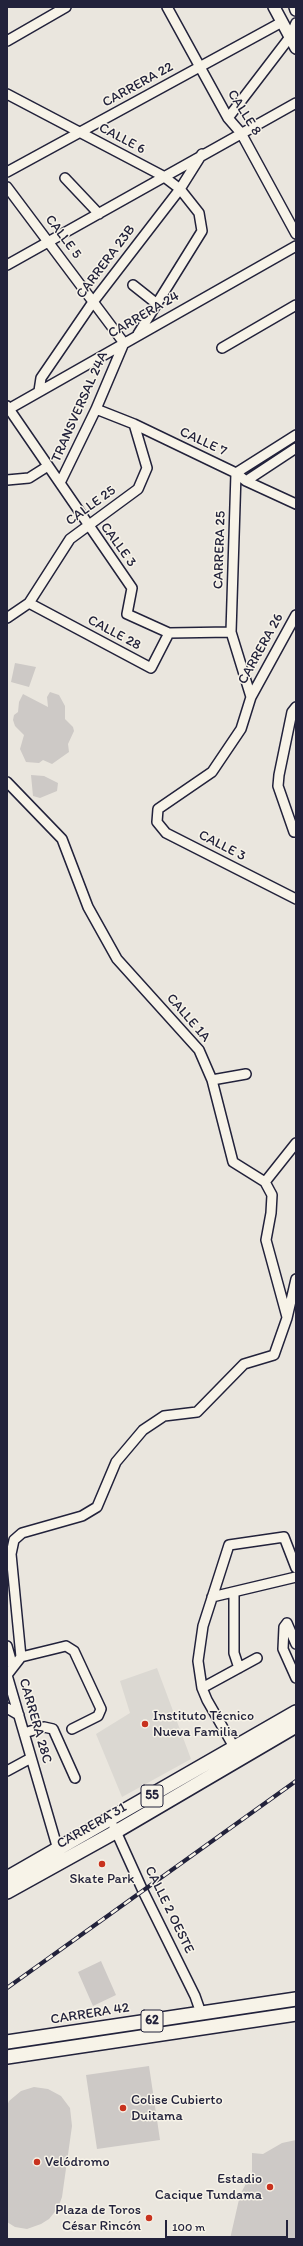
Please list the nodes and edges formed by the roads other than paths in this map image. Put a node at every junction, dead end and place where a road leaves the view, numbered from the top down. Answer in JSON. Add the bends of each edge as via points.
{"nodes":[{"id":1,"x":66,"y":7,"type":"edge"},
{"id":2,"x":167,"y":7,"type":"edge"},
{"id":3,"x":274,"y":7,"type":"edge"},
{"id":4,"x":282,"y":22,"type":"junction"},
{"id":5,"x":296,"y":23,"type":"edge"},
{"id":6,"x":290,"y":37,"type":"junction"},
{"id":7,"x":7,"y":41,"type":"edge"},
{"id":8,"x":296,"y":48,"type":"edge"},
{"id":9,"x":200,"y":66,"type":"junction"},
{"id":10,"x":7,"y":94,"type":"edge"},
{"id":11,"x":296,"y":103,"type":"edge"},
{"id":12,"x":228,"y":118,"type":"junction"},
{"id":13,"x":80,"y":132,"type":"junction"},
{"id":14,"x":241,"y":133,"type":"junction"},
{"id":15,"x":203,"y":153,"type":"junction"},
{"id":16,"x":7,"y":172,"type":"edge"},
{"id":17,"x":163,"y":176,"type":"junction"},
{"id":18,"x":65,"y":178,"type":"dead end"},
{"id":19,"x":7,"y":187,"type":"edge"},
{"id":20,"x":180,"y":189,"type":"junction"},
{"id":21,"x":99,"y":214,"type":"junction"},
{"id":22,"x":296,"y":234,"type":"edge"},
{"id":23,"x":49,"y":241,"type":"junction"},
{"id":24,"x":296,"y":246,"type":"edge"},
{"id":25,"x":7,"y":265,"type":"edge"},
{"id":26,"x":133,"y":285,"type":"dead end"},
{"id":27,"x":93,"y":302,"type":"junction"},
{"id":28,"x":157,"y":304,"type":"junction"},
{"id":29,"x":296,"y":305,"type":"edge"},
{"id":30,"x":138,"y":334,"type":"junction"},
{"id":31,"x":124,"y":343,"type":"junction"},
{"id":32,"x":222,"y":348,"type":"dead end"},
{"id":33,"x":39,"y":391,"type":"junction"},
{"id":34,"x":8,"y":408,"type":"edge"},
{"id":35,"x":96,"y":409,"type":"junction"},
{"id":36,"x":134,"y":424,"type":"junction"},
{"id":37,"x":296,"y":435,"type":"edge"},
{"id":38,"x":296,"y":448,"type":"edge"},
{"id":39,"x":48,"y":466,"type":"junction"},
{"id":40,"x":236,"y":473,"type":"junction"},
{"id":41,"x":7,"y":480,"type":"edge"},
{"id":42,"x":246,"y":481,"type":"junction"},
{"id":43,"x":60,"y":483,"type":"junction"},
{"id":44,"x":296,"y":504,"type":"edge"},
{"id":45,"x":88,"y":526,"type":"junction"},
{"id":46,"x":29,"y":603,"type":"junction"},
{"id":47,"x":296,"y":615,"type":"edge"},
{"id":48,"x":7,"y":618,"type":"edge"},
{"id":49,"x":231,"y":632,"type":"junction"},
{"id":50,"x":169,"y":633,"type":"junction"},
{"id":51,"x":251,"y":696,"type":"junction"},
{"id":52,"x":294,"y":709,"type":"edge"},
{"id":53,"x":7,"y":782,"type":"edge"},
{"id":54,"x":294,"y":832,"type":"dead end"},
{"id":55,"x":296,"y":898,"type":"edge"},
{"id":56,"x":246,"y":1074,"type":"dead end"},
{"id":57,"x":212,"y":1080,"type":"junction"},
{"id":58,"x":296,"y":1143,"type":"edge"},
{"id":59,"x":265,"y":1182,"type":"junction"},
{"id":60,"x":296,"y":1280,"type":"edge"},
{"id":61,"x":287,"y":1318,"type":"junction"},
{"id":62,"x":296,"y":1568,"type":"edge"},
{"id":63,"x":296,"y":1577,"type":"edge"},
{"id":64,"x":234,"y":1592,"type":"junction"},
{"id":65,"x":212,"y":1597,"type":"junction"},
{"id":66,"x":296,"y":1644,"type":"edge"},
{"id":67,"x":7,"y":1646,"type":"edge"},
{"id":68,"x":21,"y":1656,"type":"junction"},
{"id":69,"x":257,"y":1658,"type":"dead end"},
{"id":70,"x":293,"y":1663,"type":"edge"},
{"id":71,"x":13,"y":1667,"type":"junction"},
{"id":72,"x":239,"y":1668,"type":"junction"},
{"id":73,"x":296,"y":1678,"type":"edge"},
{"id":74,"x":202,"y":1688,"type":"junction"},
{"id":75,"x":7,"y":1708,"type":"edge"},
{"id":76,"x":296,"y":1712,"type":"edge"},
{"id":77,"x":19,"y":1715,"type":"junction"},
{"id":78,"x":296,"y":1726,"type":"edge"},
{"id":79,"x":72,"y":1730,"type":"dead end"},
{"id":80,"x":24,"y":1733,"type":"junction"},
{"id":81,"x":234,"y":1747,"type":"junction"},
{"id":82,"x":31,"y":1758,"type":"junction"},
{"id":83,"x":7,"y":1771,"type":"edge"},
{"id":84,"x":75,"y":1778,"type":"dead end"},
{"id":85,"x":114,"y":1826,"type":"junction"},
{"id":86,"x":60,"y":1856,"type":"junction"},
{"id":87,"x":7,"y":1878,"type":"edge"},
{"id":88,"x":7,"y":1892,"type":"edge"},
{"id":89,"x":296,"y":1999,"type":"edge"},
{"id":90,"x":201,"y":2013,"type":"junction"},
{"id":91,"x":296,"y":2014,"type":"edge"},
{"id":92,"x":7,"y":2042,"type":"edge"},
{"id":93,"x":7,"y":2056,"type":"edge"}],
"edges":[{"from":1,"to":7,"type":"street"},
{"from":2,"to":9,"type":"street","name":"CALLE 8"},
{"from":3,"to":4,"type":"main road"},
{"from":4,"to":6,"type":"main road"},
{"from":4,"to":9,"type":"street","name":"CARRERA 22"},
{"from":5,"to":6,"type":"street"},
{"from":6,"to":8,"type":"main road"},
{"from":6,"to":12,"type":"street"},
{"from":9,"to":12,"type":"street","name":"CALLE 8"},
{"from":9,"to":13,"type":"street","name":"CARRERA 22"},
{"from":10,"to":13,"type":"street","name":"CALLE 6"},
{"from":11,"to":14,"type":"street"},
{"from":12,"to":14,"type":"street","name":"CALLE 8"},
{"from":13,"to":16,"type":"street","name":"CARRERA 22"},
{"from":13,"to":17,"type":"street","name":"CALLE 6"},
{"from":14,"to":15,"type":"street"},
{"from":14,"to":22,"type":"street","name":"CALLE 8"},
{"from":15,"to":17,"type":"street"},
{"from":15,"to":20,"type":"street","name":"CARRERA 23B"},
{"from":17,"to":20,"type":"street","name":"CALLE 6"},
{"from":17,"to":21,"type":"street"},
{"from":18,"to":21,"type":"street"},
{"from":19,"to":23,"type":"street","name":"CALLE 5"},
{"from":20,"to":27,"type":"street","name":"CARRERA 23B"},
{"from":20,"to":28,"type":"street","name":"CALLE 6","via":[[199,213],[202,231]]},
{"from":21,"to":23,"type":"street"},
{"from":23,"to":25,"type":"street"},
{"from":23,"to":27,"type":"street","name":"CALLE 5"},
{"from":24,"to":30,"type":"street","name":"CARRERA 24"},
{"from":26,"to":28,"type":"street"},
{"from":27,"to":31,"type":"street","name":"CALLE 5"},
{"from":27,"to":33,"type":"street","name":"CARRERA 23B","via":[[41,378]]},
{"from":28,"to":30,"type":"street"},
{"from":29,"to":32,"type":"street"},
{"from":30,"to":31,"type":"street","name":"CARRERA 24"},
{"from":31,"to":33,"type":"street","name":"CARRERA 24"},
{"from":31,"to":35,"type":"street","name":"TRANSVERSAL 24A"},
{"from":33,"to":34,"type":"street","name":"CARRERA 24"},
{"from":34,"to":39,"type":"street","name":"CALLE 3"},
{"from":35,"to":36,"type":"street","name":"CALLE 7"},
{"from":35,"to":43,"type":"street","name":"TRANSVERSAL 24A"},
{"from":36,"to":40,"type":"street","name":"CALLE 7"},
{"from":36,"to":45,"type":"street","name":"CALLE 25","via":[[147,468],[138,489]]},
{"from":37,"to":40,"type":"street"},
{"from":38,"to":42,"type":"street"},
{"from":39,"to":41,"type":"street","via":[[29,478]]},
{"from":39,"to":43,"type":"street","name":"CALLE 3"},
{"from":40,"to":42,"type":"street","name":"CALLE 7"},
{"from":40,"to":49,"type":"street","name":"CARRERA 25"},
{"from":42,"to":44,"type":"street","name":"CALLE 7"},
{"from":43,"to":45,"type":"street","name":"CALLE 3"},
{"from":45,"to":46,"type":"street","name":"CALLE 25","via":[[70,539]]},
{"from":45,"to":50,"type":"street","name":"CALLE 3","via":[[132,588],[127,614]]},
{"from":46,"to":48,"type":"street","name":"CALLE 25"},
{"from":46,"to":50,"type":"street","name":"CALLE 28","via":[[151,668]]},
{"from":47,"to":51,"type":"street","name":"CARRERA 26"},
{"from":49,"to":50,"type":"street","name":"CALLE 3"},
{"from":49,"to":51,"type":"street","name":"CARRERA 25"},
{"from":51,"to":55,"type":"street","name":"CALLE 3","via":[[241,728],[212,772],[158,809],[157,822],[166,833]]},
{"from":52,"to":54,"type":"street","via":[[278,786]]},
{"from":53,"to":57,"type":"street","name":"CALLE 1A","via":[[62,839],[88,907],[117,959],[199,1050]]},
{"from":56,"to":57,"type":"street"},
{"from":57,"to":59,"type":"street","name":"CALLE 1A","via":[[233,1162]]},
{"from":58,"to":59,"type":"street"},
{"from":59,"to":61,"type":"street","via":[[272,1195],[266,1240]]},
{"from":60,"to":61,"type":"street"},
{"from":61,"to":68,"type":"street","via":[[274,1355],[244,1364],[197,1412],[164,1416],[143,1430],[116,1462],[97,1507],[82,1516],[22,1533],[14,1540],[11,1554]]},
{"from":62,"to":65,"type":"street","via":[[284,1537],[229,1545]]},
{"from":63,"to":64,"type":"street"},
{"from":64,"to":65,"type":"street"},
{"from":64,"to":72,"type":"street","via":[[234,1653]]},
{"from":65,"to":74,"type":"street","via":[[203,1626],[198,1661]]},
{"from":66,"to":70,"type":"street","via":[[287,1623],[284,1627],[283,1649]]},
{"from":67,"to":71,"type":"street"},
{"from":68,"to":71,"type":"street","name":"CARRERA 28C"},
{"from":68,"to":79,"type":"street","via":[[66,1646],[74,1651],[102,1709],[98,1716]]},
{"from":69,"to":72,"type":"street"},
{"from":70,"to":73,"type":"street"},
{"from":71,"to":77,"type":"street","name":"CARRERA 28C","via":[[8,1675]]},
{"from":72,"to":74,"type":"street"},
{"from":74,"to":81,"type":"street"},
{"from":75,"to":77,"type":"street"},
{"from":76,"to":81,"type":"highway","name":"CARRERA 31","number":"55"},
{"from":77,"to":80,"type":"street","name":"CARRERA 28C"},
{"from":78,"to":85,"type":"highway","name":"CARRERA 31","number":"55"},
{"from":80,"to":82,"type":"street","name":"CARRERA 28C"},
{"from":80,"to":84,"type":"street","via":[[44,1727],[53,1729]]},
{"from":81,"to":85,"type":"highway","name":"CARRERA 31","number":"55"},
{"from":82,"to":83,"type":"street"},
{"from":82,"to":86,"type":"street","name":"CARRERA 28C"},
{"from":85,"to":86,"type":"highway","name":"CARRERA 31","number":"55"},
{"from":85,"to":90,"type":"street","name":"CALLE 2 OESTE","via":[[143,1891],[196,1996]]},
{"from":86,"to":87,"type":"highway","name":"CARRERA 31","number":"55"},
{"from":86,"to":88,"type":"highway","name":"CARRERA 31","number":"55"},
{"from":89,"to":90,"type":"highway","name":"CARRERA 42","number":"62"},
{"from":90,"to":92,"type":"highway","name":"CARRERA 42","number":"62"},
{"from":91,"to":93,"type":"highway","number":"62"}]}
